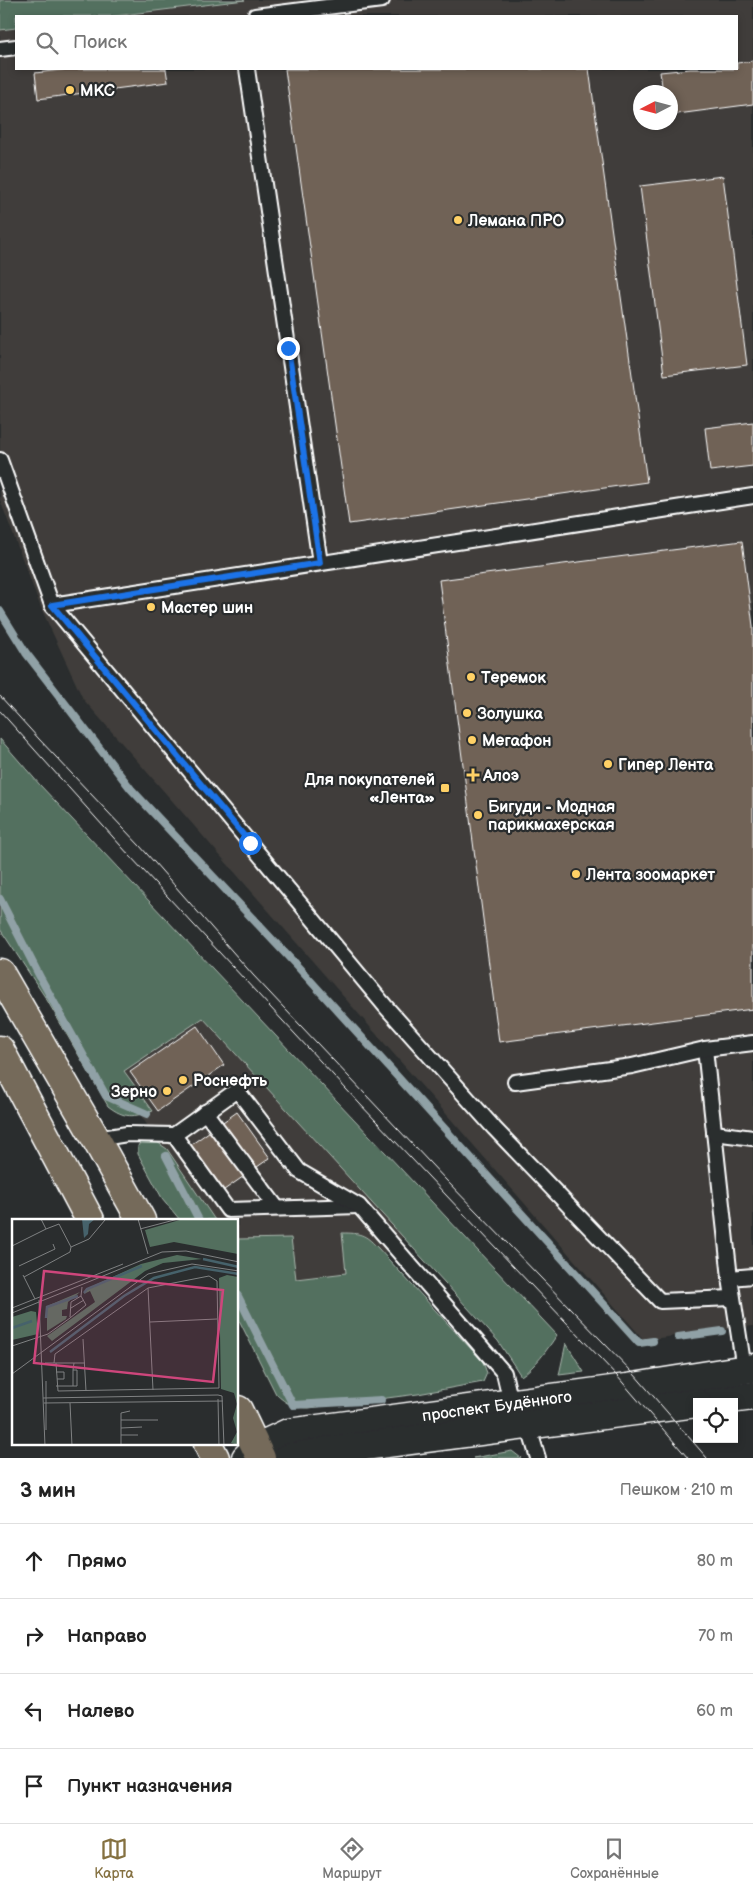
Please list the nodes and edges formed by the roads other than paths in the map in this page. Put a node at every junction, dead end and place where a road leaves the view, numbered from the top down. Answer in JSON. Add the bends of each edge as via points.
{"nodes":[{"id":1,"x":382,"y":0,"type":"edge"},
{"id":2,"x":263,"y":15,"type":"edge"},
{"id":3,"x":15,"y":47,"type":"edge"},
{"id":4,"x":0,"y":49,"type":"edge"},
{"id":5,"x":247,"y":70,"type":"edge"},
{"id":6,"x":0,"y":460,"type":"edge"},
{"id":7,"x":753,"y":496,"type":"edge"},
{"id":8,"x":320,"y":563,"type":"junction"},
{"id":9,"x":52,"y":605,"type":"junction"},
{"id":10,"x":0,"y":973,"type":"edge"},
{"id":11,"x":753,"y":1043,"type":"edge"},
{"id":12,"x":705,"y":1049,"type":"junction"},
{"id":13,"x":0,"y":1050,"type":"edge"},
{"id":14,"x":515,"y":1082,"type":"dead end"},
{"id":15,"x":205,"y":1112,"type":"junction"},
{"id":16,"x":714,"y":1133,"type":"junction"},
{"id":17,"x":174,"y":1135,"type":"junction"},
{"id":18,"x":753,"y":1138,"type":"edge"},
{"id":19,"x":96,"y":1139,"type":"junction"},
{"id":20,"x":359,"y":1206,"type":"junction"},
{"id":21,"x":277,"y":1208,"type":"junction"},
{"id":22,"x":89,"y":1219,"type":"edge"},
{"id":23,"x":140,"y":1219,"type":"edge"},
{"id":24,"x":753,"y":1276,"type":"edge"},
{"id":25,"x":730,"y":1278,"type":"junction"},
{"id":26,"x":732,"y":1298,"type":"junction"},
{"id":27,"x":748,"y":1369,"type":"edge"},
{"id":28,"x":753,"y":1396,"type":"edge"},
{"id":29,"x":738,"y":1398,"type":"edge"},
{"id":30,"x":693,"y":1403,"type":"edge"},
{"id":31,"x":239,"y":1413,"type":"edge"},
{"id":32,"x":522,"y":1414,"type":"junction"},
{"id":33,"x":209,"y":1446,"type":"edge"},
{"id":34,"x":255,"y":1455,"type":"edge"},
{"id":35,"x":215,"y":1458,"type":"edge"},
{"id":36,"x":287,"y":1458,"type":"edge"},
{"id":37,"x":538,"y":1458,"type":"edge"}],
"edges":[{"from":1,"to":2,"type":"lane"},
{"from":3,"to":4,"type":"lane"},
{"from":5,"to":8,"type":"lane"},
{"from":6,"to":9,"type":"lane"},
{"from":7,"to":8,"type":"lane"},
{"from":8,"to":9,"type":"lane"},
{"from":9,"to":26,"type":"lane","via":[[386,1007],[494,1128],[660,1301]]},
{"from":10,"to":19,"type":"main road"},
{"from":11,"to":12,"type":"lane"},
{"from":12,"to":14,"type":"lane","via":[[632,1066]]},
{"from":12,"to":16,"type":"lane"},
{"from":13,"to":22,"type":"main road"},
{"from":15,"to":17,"type":"lane"},
{"from":15,"to":20,"type":"lane","via":[[237,1090],[299,1171]]},
{"from":15,"to":21,"type":"lane"},
{"from":16,"to":18,"type":"lane"},
{"from":16,"to":25,"type":"lane"},
{"from":17,"to":19,"type":"lane","via":[[127,1134]]},
{"from":17,"to":21,"type":"lane","via":[[228,1210]]},
{"from":19,"to":23,"type":"main road"},
{"from":20,"to":21,"type":"lane"},
{"from":20,"to":32,"type":"lane","via":[[504,1373],[508,1390]]},
{"from":24,"to":25,"type":"lane"},
{"from":25,"to":26,"type":"lane"},
{"from":26,"to":27,"type":"lane"},
{"from":27,"to":32,"type":"main road","name":"проспект Будённого","via":[[643,1385]]},
{"from":28,"to":29,"type":"main road"},
{"from":30,"to":32,"type":"main road","name":"проспект Будённого"},
{"from":31,"to":34,"type":"main road"},
{"from":32,"to":34,"type":"main road","name":"проспект Будённого","via":[[288,1432]]},
{"from":32,"to":36,"type":"main road","name":"проспект Будённого"},
{"from":32,"to":37,"type":"lane"},
{"from":33,"to":35,"type":"main road"}]}
